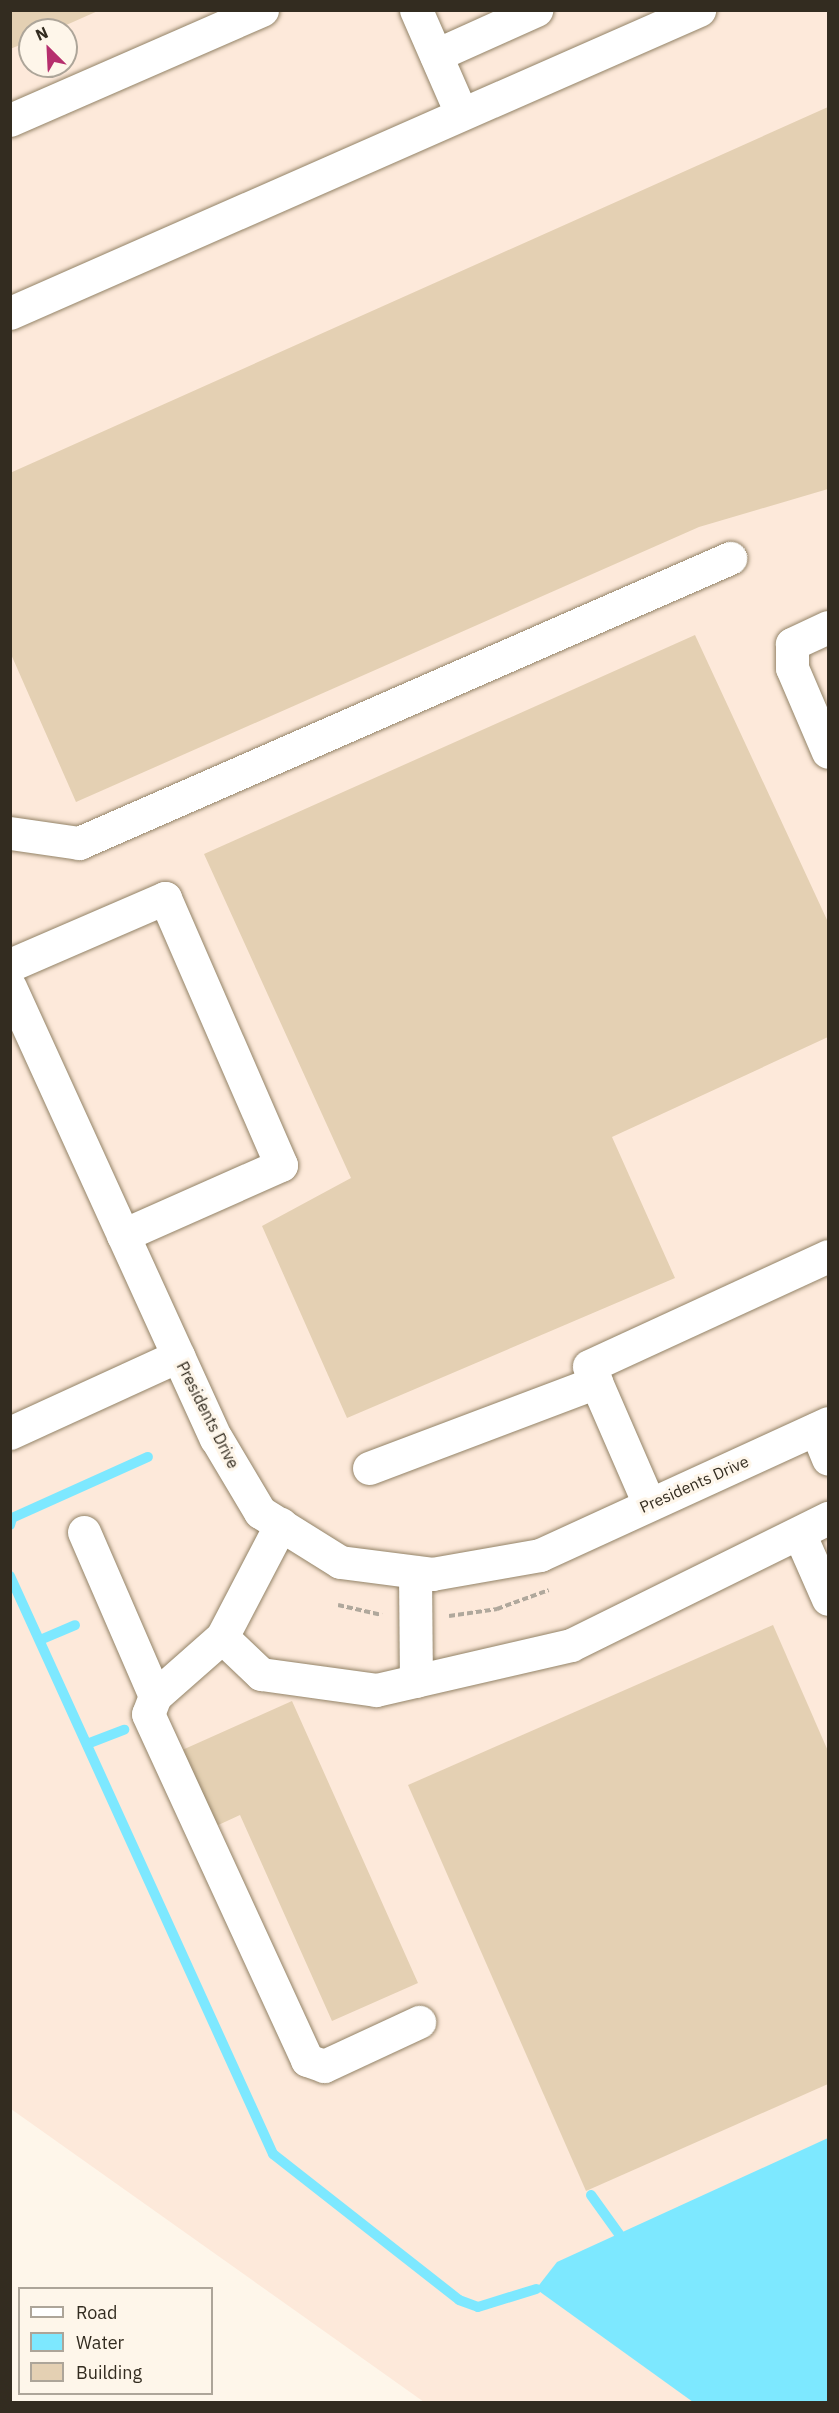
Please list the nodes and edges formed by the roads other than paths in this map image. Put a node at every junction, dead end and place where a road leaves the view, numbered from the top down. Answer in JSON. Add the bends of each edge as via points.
{"nodes":[{"id":1,"x":262,"y":10,"type":"edge"},
{"id":2,"x":416,"y":10,"type":"edge"},
{"id":3,"x":536,"y":10,"type":"edge"},
{"id":4,"x":699,"y":10,"type":"edge"},
{"id":5,"x":436,"y":55,"type":"junction"},
{"id":6,"x":461,"y":113,"type":"junction"},
{"id":7,"x":10,"y":120,"type":"edge"},
{"id":8,"x":10,"y":313,"type":"edge"},
{"id":9,"x":730,"y":558,"type":"dead end"},
{"id":10,"x":828,"y":627,"type":"edge"},
{"id":11,"x":828,"y":752,"type":"edge"},
{"id":12,"x":10,"y":833,"type":"edge"},
{"id":13,"x":10,"y":965,"type":"edge"},
{"id":14,"x":10,"y":987,"type":"edge"},
{"id":15,"x":123,"y":1235,"type":"junction"},
{"id":16,"x":828,"y":1256,"type":"edge"},
{"id":17,"x":178,"y":1356,"type":"junction"},
{"id":18,"x":596,"y":1382,"type":"junction"},
{"id":19,"x":822,"y":1426,"type":"edge"},
{"id":20,"x":10,"y":1433,"type":"edge"},
{"id":21,"x":828,"y":1459,"type":"edge"},
{"id":22,"x":369,"y":1468,"type":"dead end"},
{"id":23,"x":650,"y":1504,"type":"junction"},
{"id":24,"x":828,"y":1518,"type":"edge"},
{"id":25,"x":281,"y":1524,"type":"junction"},
{"id":26,"x":84,"y":1532,"type":"dead end"},
{"id":27,"x":799,"y":1533,"type":"junction"},
{"id":28,"x":415,"y":1572,"type":"junction"},
{"id":29,"x":828,"y":1599,"type":"edge"},
{"id":30,"x":222,"y":1637,"type":"junction"},
{"id":31,"x":416,"y":1681,"type":"junction"},
{"id":32,"x":155,"y":1696,"type":"junction"},
{"id":33,"x":419,"y":2022,"type":"dead end"}],
"edges":[{"from":1,"to":7,"type":"street"},
{"from":2,"to":5,"type":"street"},
{"from":3,"to":5,"type":"street"},
{"from":4,"to":6,"type":"street"},
{"from":5,"to":6,"type":"street"},
{"from":6,"to":8,"type":"street"},
{"from":9,"to":12,"type":"street","via":[[79,843]]},
{"from":10,"to":11,"type":"street","via":[[792,644],[792,668]]},
{"from":13,"to":15,"type":"street","via":[[165,898],[281,1165]]},
{"from":14,"to":15,"type":"street","name":"Presidents Drive"},
{"from":15,"to":17,"type":"street","name":"Presidents Drive"},
{"from":16,"to":18,"type":"street","via":[[589,1366]]},
{"from":17,"to":20,"type":"street"},
{"from":17,"to":25,"type":"street","name":"Presidents Drive","via":[[216,1438],[260,1512]]},
{"from":18,"to":22,"type":"street"},
{"from":18,"to":23,"type":"street"},
{"from":19,"to":21,"type":"street"},
{"from":19,"to":23,"type":"street","name":"Presidents Drive"},
{"from":23,"to":28,"type":"street","name":"Presidents Drive","via":[[540,1555],[432,1574]]},
{"from":24,"to":27,"type":"street"},
{"from":25,"to":28,"type":"street","name":"Presidents Drive","via":[[340,1562]]},
{"from":25,"to":30,"type":"street"},
{"from":26,"to":32,"type":"street"},
{"from":27,"to":29,"type":"street"},
{"from":27,"to":31,"type":"street","via":[[571,1645]]},
{"from":28,"to":31,"type":"street"},
{"from":30,"to":31,"type":"street","via":[[261,1674],[376,1690]]},
{"from":30,"to":32,"type":"street"},
{"from":32,"to":33,"type":"street","via":[[148,1714],[307,2060],[324,2066]]}]}
